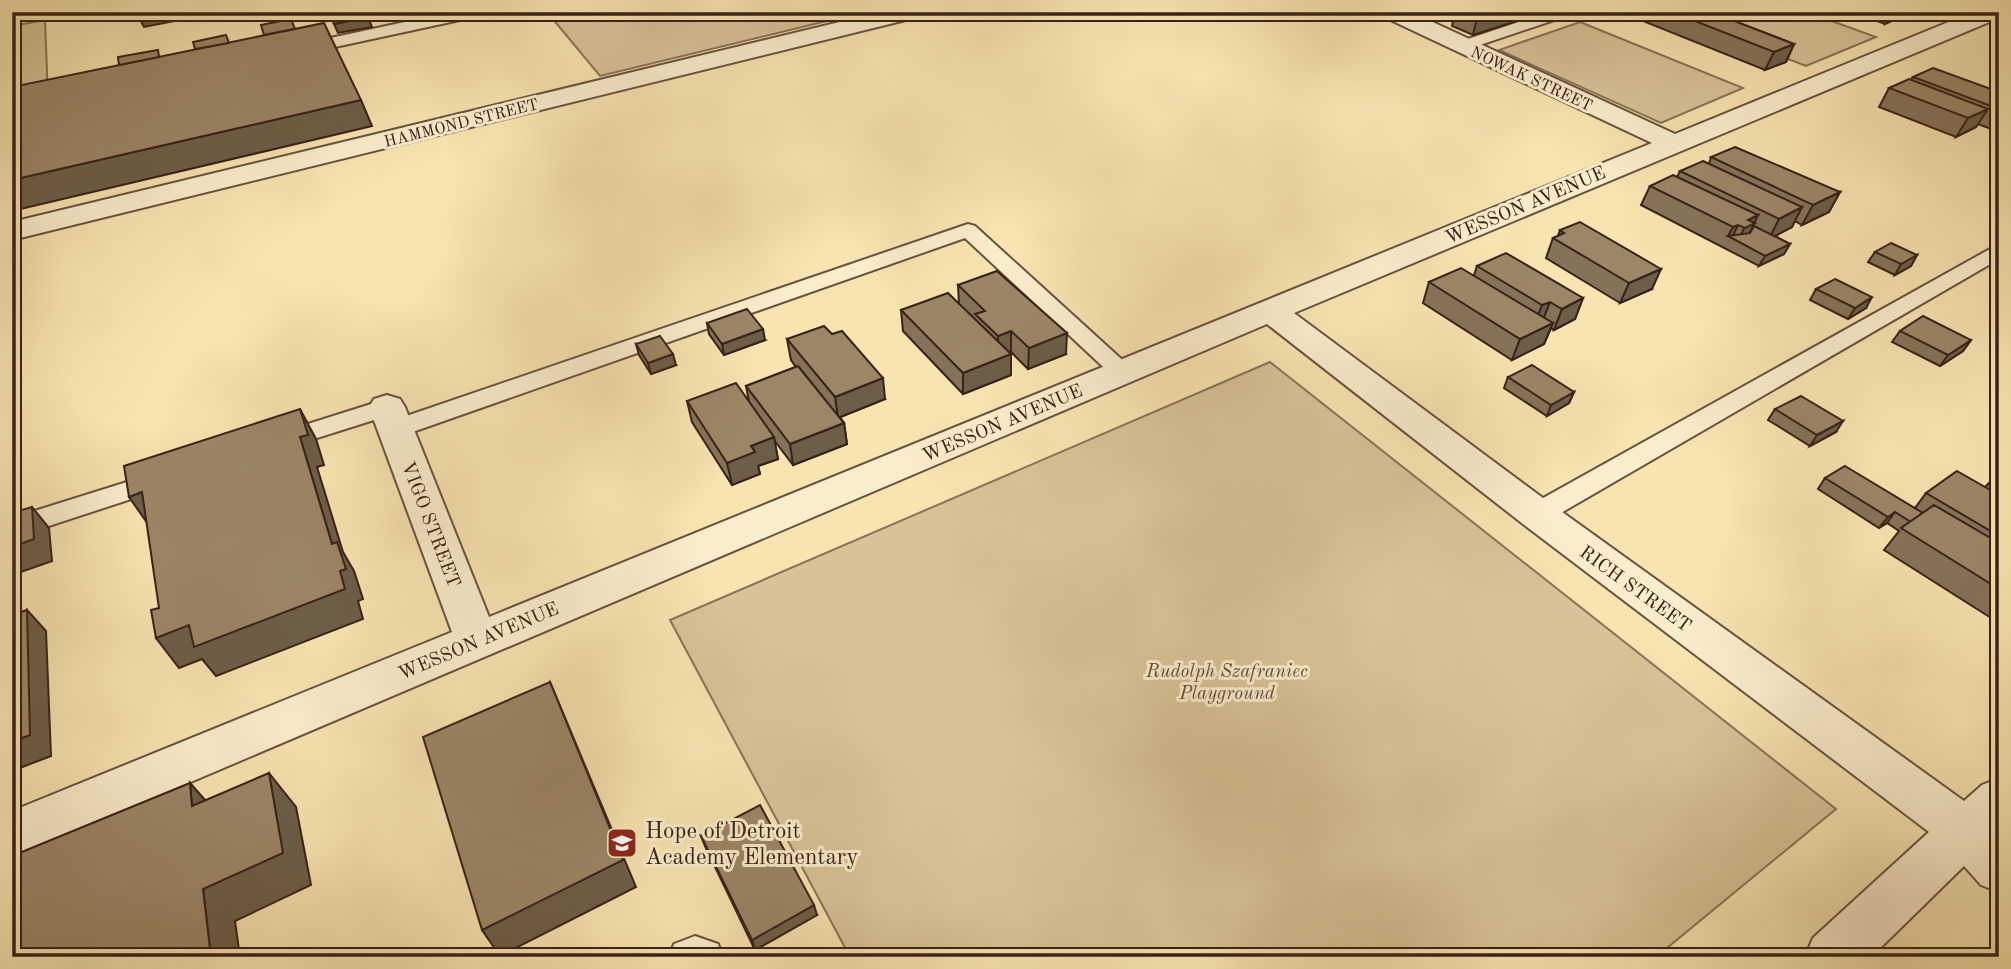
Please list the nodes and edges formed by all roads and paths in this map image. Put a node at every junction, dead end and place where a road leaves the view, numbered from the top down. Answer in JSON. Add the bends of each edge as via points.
{"nodes":[{"id":1,"x":474,"y":12,"type":"edge"},
{"id":2,"x":910,"y":12,"type":"edge"},
{"id":3,"x":1392,"y":12,"type":"edge"},
{"id":4,"x":1564,"y":12,"type":"edge"},
{"id":5,"x":1989,"y":23,"type":"edge"},
{"id":6,"x":1462,"y":46,"type":"junction"},
{"id":7,"x":284,"y":53,"type":"edge"},
{"id":8,"x":1673,"y":143,"type":"junction"},
{"id":9,"x":12,"y":231,"type":"edge"},
{"id":10,"x":1999,"y":250,"type":"edge"},
{"id":11,"x":1270,"y":310,"type":"junction"},
{"id":12,"x":1122,"y":372,"type":"junction"},
{"id":13,"x":391,"y":418,"type":"junction"},
{"id":14,"x":258,"y":449,"type":"edge"},
{"id":15,"x":180,"y":474,"type":"edge"},
{"id":16,"x":1537,"y":514,"type":"junction"},
{"id":17,"x":12,"y":528,"type":"edge"},
{"id":18,"x":477,"y":641,"type":"junction"},
{"id":19,"x":1982,"y":815,"type":"edge"},
{"id":20,"x":12,"y":835,"type":"edge"},
{"id":21,"x":1999,"y":868,"type":"edge"},
{"id":22,"x":687,"y":957,"type":"edge"},
{"id":23,"x":705,"y":957,"type":"edge"},
{"id":24,"x":1832,"y":957,"type":"edge"}],
"edges":[{"from":1,"to":7,"type":"lane"},
{"from":2,"to":9,"type":"street","name":"HAMMOND STREET"},
{"from":3,"to":6,"type":"street","name":"NOWAK STREET"},
{"from":4,"to":6,"type":"lane"},
{"from":5,"to":8,"type":"street","name":"WESSON AVENUE","via":[[1960,26]]},
{"from":6,"to":8,"type":"street","name":"NOWAK STREET"},
{"from":8,"to":11,"type":"street","name":"WESSON AVENUE"},
{"from":10,"to":16,"type":"lane"},
{"from":11,"to":12,"type":"street","name":"WESSON AVENUE"},
{"from":11,"to":16,"type":"street","name":"RICH STREET"},
{"from":12,"to":13,"type":"lane","via":[[968,230]]},
{"from":12,"to":18,"type":"street","name":"WESSON AVENUE"},
{"from":13,"to":14,"type":"lane"},
{"from":13,"to":18,"type":"street","name":"VIGO STREET"},
{"from":15,"to":17,"type":"lane"},
{"from":16,"to":19,"type":"street","name":"RICH STREET"},
{"from":18,"to":20,"type":"street","name":"WESSON AVENUE"},
{"from":19,"to":21,"type":"street","name":"RICH STREET"},
{"from":19,"to":24,"type":"street"},
{"from":22,"to":23,"type":"lane"}]}
